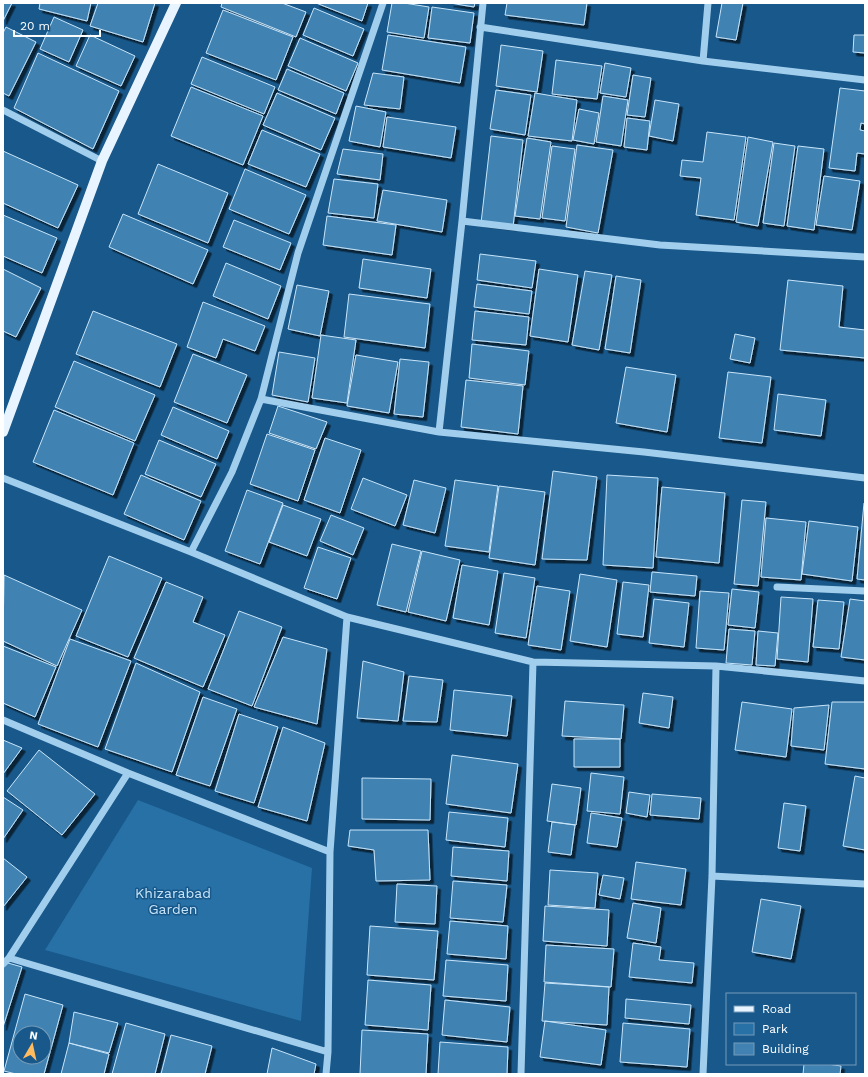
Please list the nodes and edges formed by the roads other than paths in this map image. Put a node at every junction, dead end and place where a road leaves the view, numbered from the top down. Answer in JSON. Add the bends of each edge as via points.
{"nodes":[{"id":1,"x":176,"y":3,"type":"edge"},
{"id":2,"x":382,"y":3,"type":"edge"},
{"id":3,"x":483,"y":3,"type":"edge"},
{"id":4,"x":708,"y":3,"type":"edge"},
{"id":5,"x":480,"y":27,"type":"junction"},
{"id":6,"x":703,"y":61,"type":"junction"},
{"id":7,"x":865,"y":80,"type":"edge"},
{"id":8,"x":3,"y":110,"type":"edge"},
{"id":9,"x":102,"y":161,"type":"junction"},
{"id":10,"x":462,"y":220,"type":"junction"},
{"id":11,"x":865,"y":257,"type":"edge"},
{"id":12,"x":261,"y":399,"type":"junction"},
{"id":13,"x":3,"y":432,"type":"edge"},
{"id":14,"x":439,"y":432,"type":"junction"},
{"id":15,"x":3,"y":478,"type":"edge"},
{"id":16,"x":865,"y":478,"type":"edge"},
{"id":17,"x":191,"y":552,"type":"junction"},
{"id":18,"x":777,"y":587,"type":"dead end"},
{"id":19,"x":865,"y":591,"type":"edge"},
{"id":20,"x":347,"y":617,"type":"junction"},
{"id":21,"x":533,"y":662,"type":"junction"},
{"id":22,"x":716,"y":666,"type":"junction"},
{"id":23,"x":865,"y":681,"type":"edge"},
{"id":24,"x":3,"y":720,"type":"edge"},
{"id":25,"x":128,"y":774,"type":"junction"},
{"id":26,"x":330,"y":852,"type":"junction"},
{"id":27,"x":712,"y":876,"type":"junction"},
{"id":28,"x":865,"y":884,"type":"edge"},
{"id":29,"x":9,"y":958,"type":"junction"},
{"id":30,"x":3,"y":964,"type":"edge"},
{"id":31,"x":328,"y":1052,"type":"junction"},
{"id":32,"x":326,"y":1074,"type":"edge"},
{"id":33,"x":521,"y":1074,"type":"edge"},
{"id":34,"x":703,"y":1074,"type":"edge"}],
"edges":[{"from":1,"to":9,"type":"main road"},
{"from":2,"to":12,"type":"street","via":[[298,253]]},
{"from":3,"to":5,"type":"street"},
{"from":4,"to":6,"type":"street"},
{"from":5,"to":6,"type":"street"},
{"from":5,"to":10,"type":"street"},
{"from":6,"to":7,"type":"street"},
{"from":8,"to":9,"type":"street"},
{"from":9,"to":13,"type":"main road"},
{"from":10,"to":11,"type":"street","via":[[660,245]]},
{"from":10,"to":14,"type":"street"},
{"from":12,"to":14,"type":"street"},
{"from":12,"to":17,"type":"street","via":[[232,472]]},
{"from":14,"to":16,"type":"street","via":[[644,452]]},
{"from":15,"to":17,"type":"street"},
{"from":17,"to":20,"type":"street"},
{"from":18,"to":19,"type":"street"},
{"from":20,"to":21,"type":"street"},
{"from":20,"to":26,"type":"street"},
{"from":21,"to":22,"type":"street"},
{"from":21,"to":33,"type":"street"},
{"from":22,"to":23,"type":"street"},
{"from":22,"to":27,"type":"street"},
{"from":24,"to":25,"type":"street"},
{"from":25,"to":26,"type":"street"},
{"from":25,"to":29,"type":"street"},
{"from":26,"to":31,"type":"street"},
{"from":27,"to":28,"type":"street"},
{"from":27,"to":34,"type":"street"},
{"from":29,"to":30,"type":"street"},
{"from":29,"to":31,"type":"street"},
{"from":31,"to":32,"type":"street"}]}
